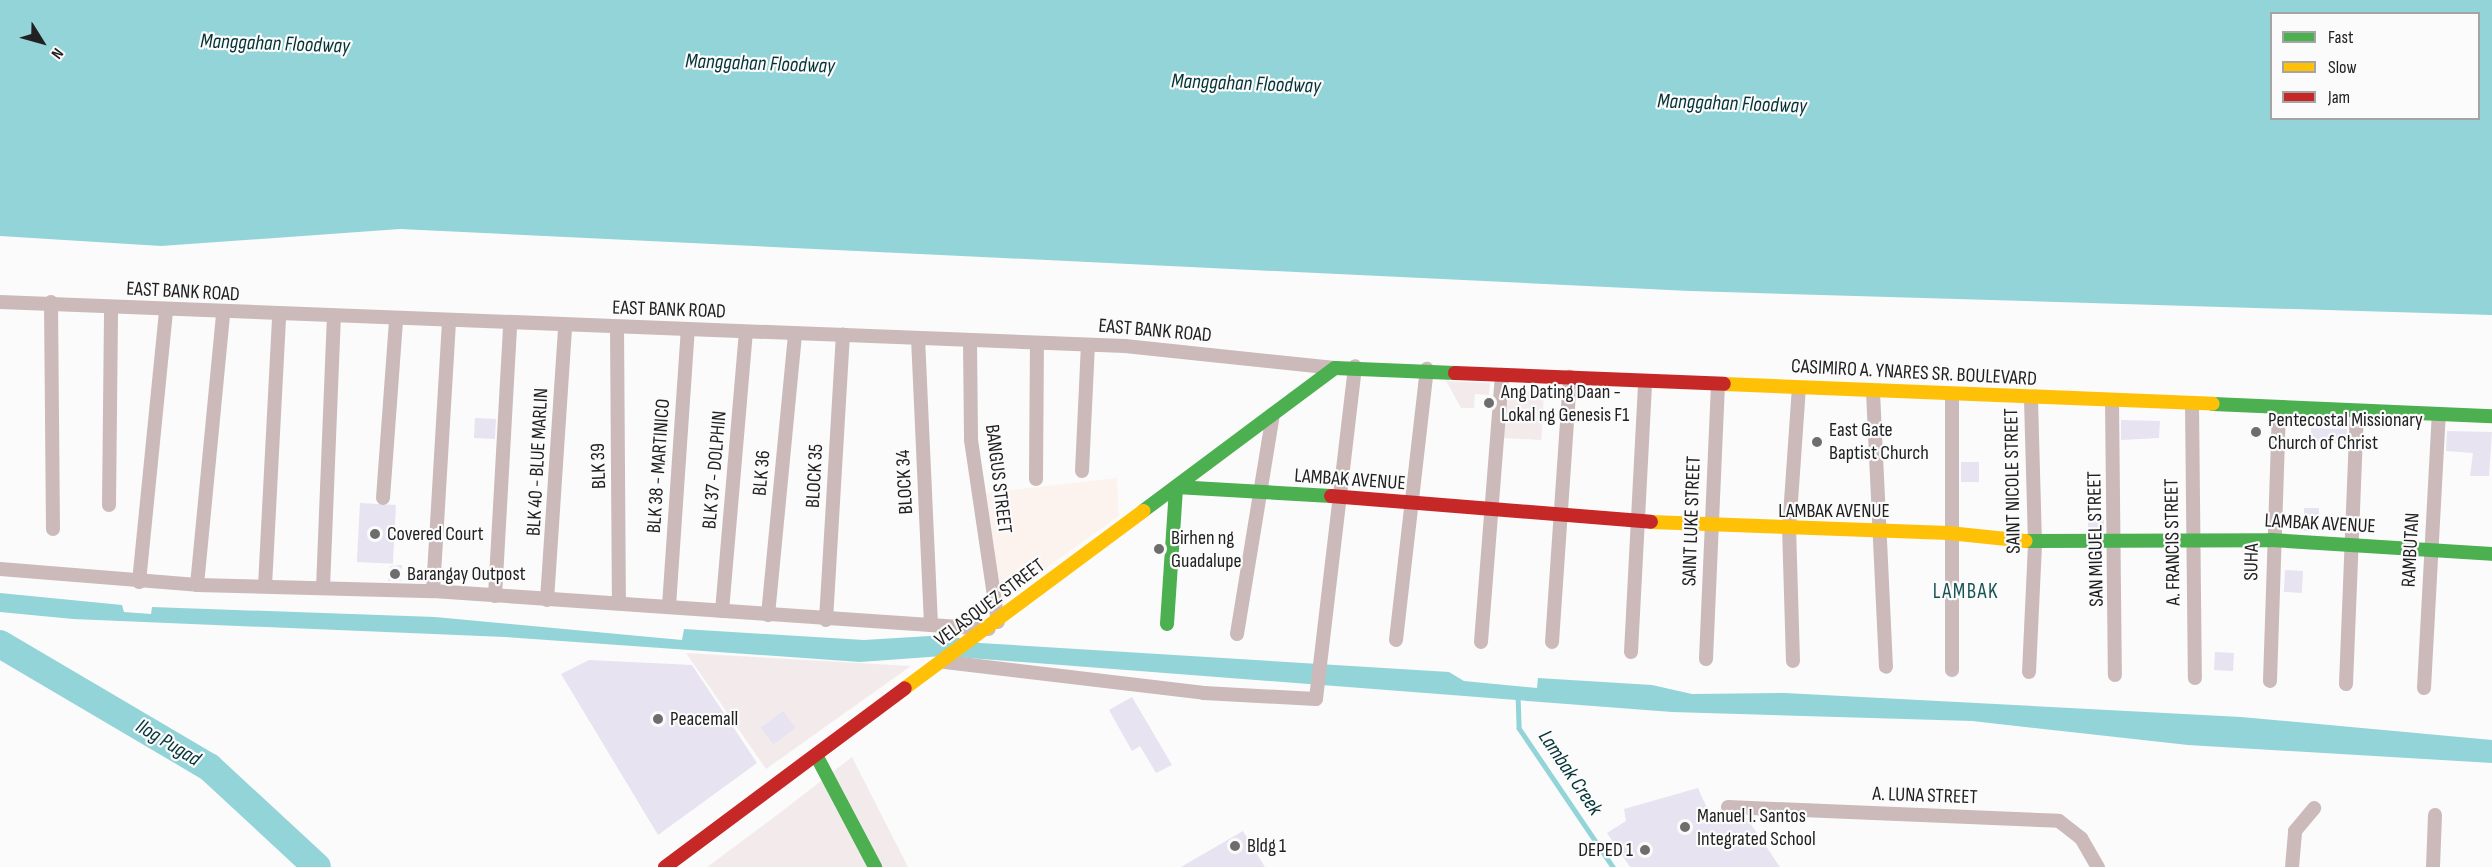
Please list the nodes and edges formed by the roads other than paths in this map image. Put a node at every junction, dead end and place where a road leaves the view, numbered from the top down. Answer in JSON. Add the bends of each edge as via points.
{"nodes":[{"id":1,"x":0,"y":302,"type":"edge"},
{"id":2,"x":51,"y":302,"type":"junction"},
{"id":3,"x":111,"y":308,"type":"junction"},
{"id":4,"x":166,"y":310,"type":"junction"},
{"id":5,"x":223,"y":313,"type":"junction"},
{"id":6,"x":279,"y":316,"type":"junction"},
{"id":7,"x":334,"y":318,"type":"junction"},
{"id":8,"x":396,"y":320,"type":"junction"},
{"id":9,"x":450,"y":322,"type":"junction"},
{"id":10,"x":510,"y":324,"type":"junction"},
{"id":11,"x":565,"y":326,"type":"junction"},
{"id":12,"x":617,"y":327,"type":"junction"},
{"id":13,"x":688,"y":330,"type":"junction"},
{"id":14,"x":746,"y":332,"type":"junction"},
{"id":15,"x":795,"y":333,"type":"junction"},
{"id":16,"x":843,"y":335,"type":"junction"},
{"id":17,"x":918,"y":338,"type":"junction"},
{"id":18,"x":970,"y":341,"type":"junction"},
{"id":19,"x":1037,"y":343,"type":"junction"},
{"id":20,"x":1088,"y":345,"type":"junction"},
{"id":21,"x":1355,"y":366,"type":"junction"},
{"id":22,"x":1335,"y":368,"type":"junction"},
{"id":23,"x":1427,"y":369,"type":"junction"},
{"id":24,"x":1502,"y":375,"type":"junction"},
{"id":25,"x":1570,"y":377,"type":"junction"},
{"id":26,"x":1645,"y":381,"type":"junction"},
{"id":27,"x":1718,"y":384,"type":"junction"},
{"id":28,"x":1799,"y":388,"type":"junction"},
{"id":29,"x":1873,"y":392,"type":"junction"},
{"id":30,"x":1952,"y":397,"type":"junction"},
{"id":31,"x":2031,"y":398,"type":"junction"},
{"id":32,"x":2112,"y":401,"type":"junction"},
{"id":33,"x":2192,"y":404,"type":"junction"},
{"id":34,"x":2279,"y":408,"type":"junction"},
{"id":35,"x":2356,"y":411,"type":"junction"},
{"id":36,"x":1273,"y":414,"type":"junction"},
{"id":37,"x":2439,"y":414,"type":"junction"},
{"id":38,"x":2492,"y":416,"type":"edge"},
{"id":39,"x":1082,"y":471,"type":"dead end"},
{"id":40,"x":1036,"y":479,"type":"dead end"},
{"id":41,"x":1176,"y":487,"type":"junction"},
{"id":42,"x":1257,"y":494,"type":"junction"},
{"id":43,"x":383,"y":498,"type":"dead end"},
{"id":44,"x":1336,"y":498,"type":"junction"},
{"id":45,"x":1412,"y":504,"type":"junction"},
{"id":46,"x":109,"y":505,"type":"dead end"},
{"id":47,"x":1493,"y":506,"type":"junction"},
{"id":48,"x":1562,"y":517,"type":"junction"},
{"id":49,"x":1638,"y":524,"type":"junction"},
{"id":50,"x":1711,"y":528,"type":"junction"},
{"id":51,"x":53,"y":529,"type":"dead end"},
{"id":52,"x":1789,"y":530,"type":"junction"},
{"id":53,"x":1877,"y":530,"type":"junction"},
{"id":54,"x":1949,"y":533,"type":"junction"},
{"id":55,"x":2271,"y":540,"type":"junction"},
{"id":56,"x":2192,"y":541,"type":"junction"},
{"id":57,"x":2117,"y":542,"type":"junction"},
{"id":58,"x":2035,"y":543,"type":"junction"},
{"id":59,"x":2352,"y":545,"type":"junction"},
{"id":60,"x":2429,"y":549,"type":"junction"},
{"id":61,"x":2492,"y":554,"type":"edge"},
{"id":62,"x":0,"y":569,"type":"edge"},
{"id":63,"x":139,"y":582,"type":"junction"},
{"id":64,"x":197,"y":585,"type":"junction"},
{"id":65,"x":265,"y":586,"type":"junction"},
{"id":66,"x":323,"y":588,"type":"junction"},
{"id":67,"x":434,"y":591,"type":"junction"},
{"id":68,"x":495,"y":596,"type":"junction"},
{"id":69,"x":547,"y":600,"type":"junction"},
{"id":70,"x":619,"y":603,"type":"junction"},
{"id":71,"x":669,"y":606,"type":"junction"},
{"id":72,"x":723,"y":611,"type":"junction"},
{"id":73,"x":768,"y":615,"type":"junction"},
{"id":74,"x":826,"y":620,"type":"junction"},
{"id":75,"x":931,"y":624,"type":"junction"},
{"id":76,"x":1167,"y":624,"type":"dead end"},
{"id":77,"x":994,"y":625,"type":"junction"},
{"id":78,"x":1237,"y":634,"type":"dead end"},
{"id":79,"x":1396,"y":640,"type":"dead end"},
{"id":80,"x":1481,"y":642,"type":"dead end"},
{"id":81,"x":1552,"y":642,"type":"dead end"},
{"id":82,"x":1630,"y":652,"type":"dead end"},
{"id":83,"x":1706,"y":659,"type":"dead end"},
{"id":84,"x":1793,"y":661,"type":"dead end"},
{"id":85,"x":945,"y":662,"type":"junction"},
{"id":86,"x":1886,"y":667,"type":"dead end"},
{"id":87,"x":1952,"y":670,"type":"dead end"},
{"id":88,"x":2029,"y":672,"type":"dead end"},
{"id":89,"x":2115,"y":675,"type":"dead end"},
{"id":90,"x":2195,"y":678,"type":"dead end"},
{"id":91,"x":2270,"y":681,"type":"dead end"},
{"id":92,"x":2346,"y":684,"type":"dead end"},
{"id":93,"x":2424,"y":688,"type":"dead end"},
{"id":94,"x":816,"y":755,"type":"junction"},
{"id":95,"x":1728,"y":807,"type":"dead end"},
{"id":96,"x":2314,"y":808,"type":"dead end"},
{"id":97,"x":2435,"y":815,"type":"dead end"},
{"id":98,"x":665,"y":867,"type":"edge"},
{"id":99,"x":875,"y":867,"type":"edge"},
{"id":100,"x":2098,"y":867,"type":"edge"},
{"id":101,"x":2292,"y":867,"type":"edge"},
{"id":102,"x":2433,"y":867,"type":"edge"}],
"edges":[{"from":1,"to":2,"type":"street","name":"EAST BANK ROAD"},
{"from":2,"to":3,"type":"street","name":"EAST BANK ROAD"},
{"from":2,"to":51,"type":"street"},
{"from":3,"to":4,"type":"street","name":"EAST BANK ROAD"},
{"from":3,"to":46,"type":"street"},
{"from":4,"to":5,"type":"street","name":"EAST BANK ROAD"},
{"from":4,"to":63,"type":"street"},
{"from":5,"to":6,"type":"street","name":"EAST BANK ROAD"},
{"from":5,"to":64,"type":"street"},
{"from":6,"to":7,"type":"street","name":"EAST BANK ROAD"},
{"from":6,"to":65,"type":"street"},
{"from":7,"to":8,"type":"street","name":"EAST BANK ROAD"},
{"from":7,"to":66,"type":"street"},
{"from":8,"to":9,"type":"street","name":"EAST BANK ROAD"},
{"from":8,"to":43,"type":"street"},
{"from":9,"to":10,"type":"street","name":"EAST BANK ROAD"},
{"from":9,"to":67,"type":"street"},
{"from":10,"to":11,"type":"street","name":"EAST BANK ROAD"},
{"from":10,"to":68,"type":"street"},
{"from":11,"to":12,"type":"street","name":"EAST BANK ROAD"},
{"from":11,"to":69,"type":"street","name":"BLK 40 - BLUE MARLIN"},
{"from":12,"to":13,"type":"street","name":"EAST BANK ROAD"},
{"from":12,"to":70,"type":"street","name":"BLK 39"},
{"from":13,"to":14,"type":"street","name":"EAST BANK ROAD"},
{"from":13,"to":71,"type":"street","name":"BLK 38 - MARTINICO"},
{"from":14,"to":15,"type":"street","name":"EAST BANK ROAD"},
{"from":14,"to":72,"type":"street","name":"BLK 37 - DOLPHIN"},
{"from":15,"to":16,"type":"street","name":"EAST BANK ROAD"},
{"from":15,"to":73,"type":"street","name":"BLK 36"},
{"from":16,"to":17,"type":"street","name":"EAST BANK ROAD"},
{"from":16,"to":74,"type":"street","name":"BLOCK 35"},
{"from":17,"to":18,"type":"street","name":"EAST BANK ROAD"},
{"from":17,"to":75,"type":"street","name":"BLOCK 34"},
{"from":18,"to":19,"type":"street","name":"EAST BANK ROAD"},
{"from":18,"to":77,"type":"street","name":"BANGUS STREET","via":[[971,440]]},
{"from":19,"to":20,"type":"street","name":"EAST BANK ROAD"},
{"from":19,"to":40,"type":"street"},
{"from":20,"to":22,"type":"street","name":"EAST BANK ROAD"},
{"from":20,"to":39,"type":"street"},
{"from":21,"to":22,"type":"main road","name":"CASIMIRO A. YNARES SR. BOULEVARD"},
{"from":21,"to":23,"type":"main road","name":"CASIMIRO A. YNARES SR. BOULEVARD"},
{"from":21,"to":44,"type":"street"},
{"from":22,"to":36,"type":"main road","name":"VELASQUEZ STREET"},
{"from":23,"to":24,"type":"main road","name":"CASIMIRO A. YNARES SR. BOULEVARD"},
{"from":23,"to":45,"type":"street"},
{"from":24,"to":25,"type":"main road","name":"CASIMIRO A. YNARES SR. BOULEVARD"},
{"from":24,"to":47,"type":"street"},
{"from":25,"to":26,"type":"main road","name":"CASIMIRO A. YNARES SR. BOULEVARD"},
{"from":25,"to":48,"type":"street"},
{"from":26,"to":27,"type":"main road","name":"CASIMIRO A. YNARES SR. BOULEVARD"},
{"from":26,"to":49,"type":"street"},
{"from":27,"to":28,"type":"main road","name":"CASIMIRO A. YNARES SR. BOULEVARD"},
{"from":27,"to":50,"type":"street","name":"SAINT LUKE STREET"},
{"from":28,"to":29,"type":"main road","name":"CASIMIRO A. YNARES SR. BOULEVARD"},
{"from":28,"to":52,"type":"street"},
{"from":29,"to":30,"type":"main road","name":"CASIMIRO A. YNARES SR. BOULEVARD"},
{"from":29,"to":53,"type":"street"},
{"from":30,"to":31,"type":"main road","name":"CASIMIRO A. YNARES SR. BOULEVARD"},
{"from":30,"to":54,"type":"street"},
{"from":31,"to":32,"type":"main road","name":"CASIMIRO A. YNARES SR. BOULEVARD"},
{"from":31,"to":58,"type":"street","name":"SAINT NICOLE STREET"},
{"from":32,"to":33,"type":"main road","name":"CASIMIRO A. YNARES SR. BOULEVARD"},
{"from":32,"to":57,"type":"street","name":"SAN MIGUEL STREET"},
{"from":33,"to":34,"type":"main road","name":"CASIMIRO A. YNARES SR. BOULEVARD"},
{"from":33,"to":56,"type":"street","name":"A. FRANCIS STREET"},
{"from":34,"to":35,"type":"main road","name":"CASIMIRO A. YNARES SR. BOULEVARD"},
{"from":34,"to":55,"type":"street","name":"SUHA"},
{"from":35,"to":37,"type":"main road","name":"CASIMIRO A. YNARES SR. BOULEVARD"},
{"from":35,"to":59,"type":"street"},
{"from":36,"to":41,"type":"main road","name":"VELASQUEZ STREET"},
{"from":36,"to":42,"type":"street"},
{"from":37,"to":38,"type":"main road","name":"CASIMIRO A. YNARES SR. BOULEVARD"},
{"from":37,"to":60,"type":"street","name":"RAMBUTAN"},
{"from":41,"to":42,"type":"main road","name":"LAMBAK AVENUE"},
{"from":41,"to":76,"type":"main road"},
{"from":41,"to":77,"type":"main road","name":"VELASQUEZ STREET"},
{"from":42,"to":44,"type":"main road","name":"LAMBAK AVENUE"},
{"from":42,"to":78,"type":"street"},
{"from":44,"to":45,"type":"main road","name":"LAMBAK AVENUE"},
{"from":44,"to":85,"type":"street","via":[[1316,692],[1204,693]]},
{"from":45,"to":47,"type":"main road","name":"LAMBAK AVENUE"},
{"from":45,"to":79,"type":"street"},
{"from":47,"to":48,"type":"main road","name":"LAMBAK AVENUE"},
{"from":47,"to":80,"type":"street"},
{"from":48,"to":49,"type":"main road","name":"LAMBAK AVENUE"},
{"from":48,"to":81,"type":"street"},
{"from":49,"to":50,"type":"main road","name":"LAMBAK AVENUE"},
{"from":49,"to":82,"type":"street"},
{"from":50,"to":52,"type":"main road","name":"LAMBAK AVENUE"},
{"from":50,"to":83,"type":"street","name":"SAINT LUKE STREET"},
{"from":52,"to":53,"type":"main road","name":"LAMBAK AVENUE"},
{"from":52,"to":84,"type":"street"},
{"from":53,"to":54,"type":"main road","name":"LAMBAK AVENUE"},
{"from":53,"to":86,"type":"street"},
{"from":54,"to":58,"type":"main road","name":"LAMBAK AVENUE"},
{"from":54,"to":87,"type":"street"},
{"from":55,"to":56,"type":"main road","name":"LAMBAK AVENUE"},
{"from":55,"to":59,"type":"main road","name":"LAMBAK AVENUE"},
{"from":55,"to":91,"type":"street","name":"SUHA"},
{"from":56,"to":57,"type":"main road","name":"LAMBAK AVENUE"},
{"from":56,"to":90,"type":"street","name":"A. FRANCIS STREET"},
{"from":57,"to":58,"type":"main road","name":"LAMBAK AVENUE"},
{"from":57,"to":89,"type":"street","name":"SAN MIGUEL STREET"},
{"from":58,"to":88,"type":"street","name":"SAINT NICOLE STREET"},
{"from":59,"to":60,"type":"main road","name":"LAMBAK AVENUE"},
{"from":59,"to":92,"type":"street"},
{"from":60,"to":61,"type":"main road","name":"LAMBAK AVENUE"},
{"from":60,"to":93,"type":"street","name":"RAMBUTAN"},
{"from":62,"to":63,"type":"street"},
{"from":63,"to":64,"type":"street"},
{"from":64,"to":65,"type":"street"},
{"from":65,"to":66,"type":"street"},
{"from":66,"to":67,"type":"street"},
{"from":67,"to":68,"type":"street"},
{"from":68,"to":69,"type":"street"},
{"from":69,"to":70,"type":"street"},
{"from":70,"to":71,"type":"street"},
{"from":71,"to":72,"type":"street"},
{"from":72,"to":73,"type":"street"},
{"from":73,"to":74,"type":"street"},
{"from":74,"to":75,"type":"street"},
{"from":75,"to":77,"type":"street"},
{"from":77,"to":85,"type":"main road","name":"VELASQUEZ STREET"},
{"from":85,"to":94,"type":"main road","name":"VELASQUEZ STREET"},
{"from":94,"to":98,"type":"main road","name":"VELASQUEZ STREET"},
{"from":94,"to":99,"type":"main road"},
{"from":95,"to":100,"type":"street","name":"A. LUNA STREET","via":[[2059,821],[2081,838]]},
{"from":96,"to":101,"type":"street","via":[[2295,831]]},
{"from":97,"to":102,"type":"street"}]}
